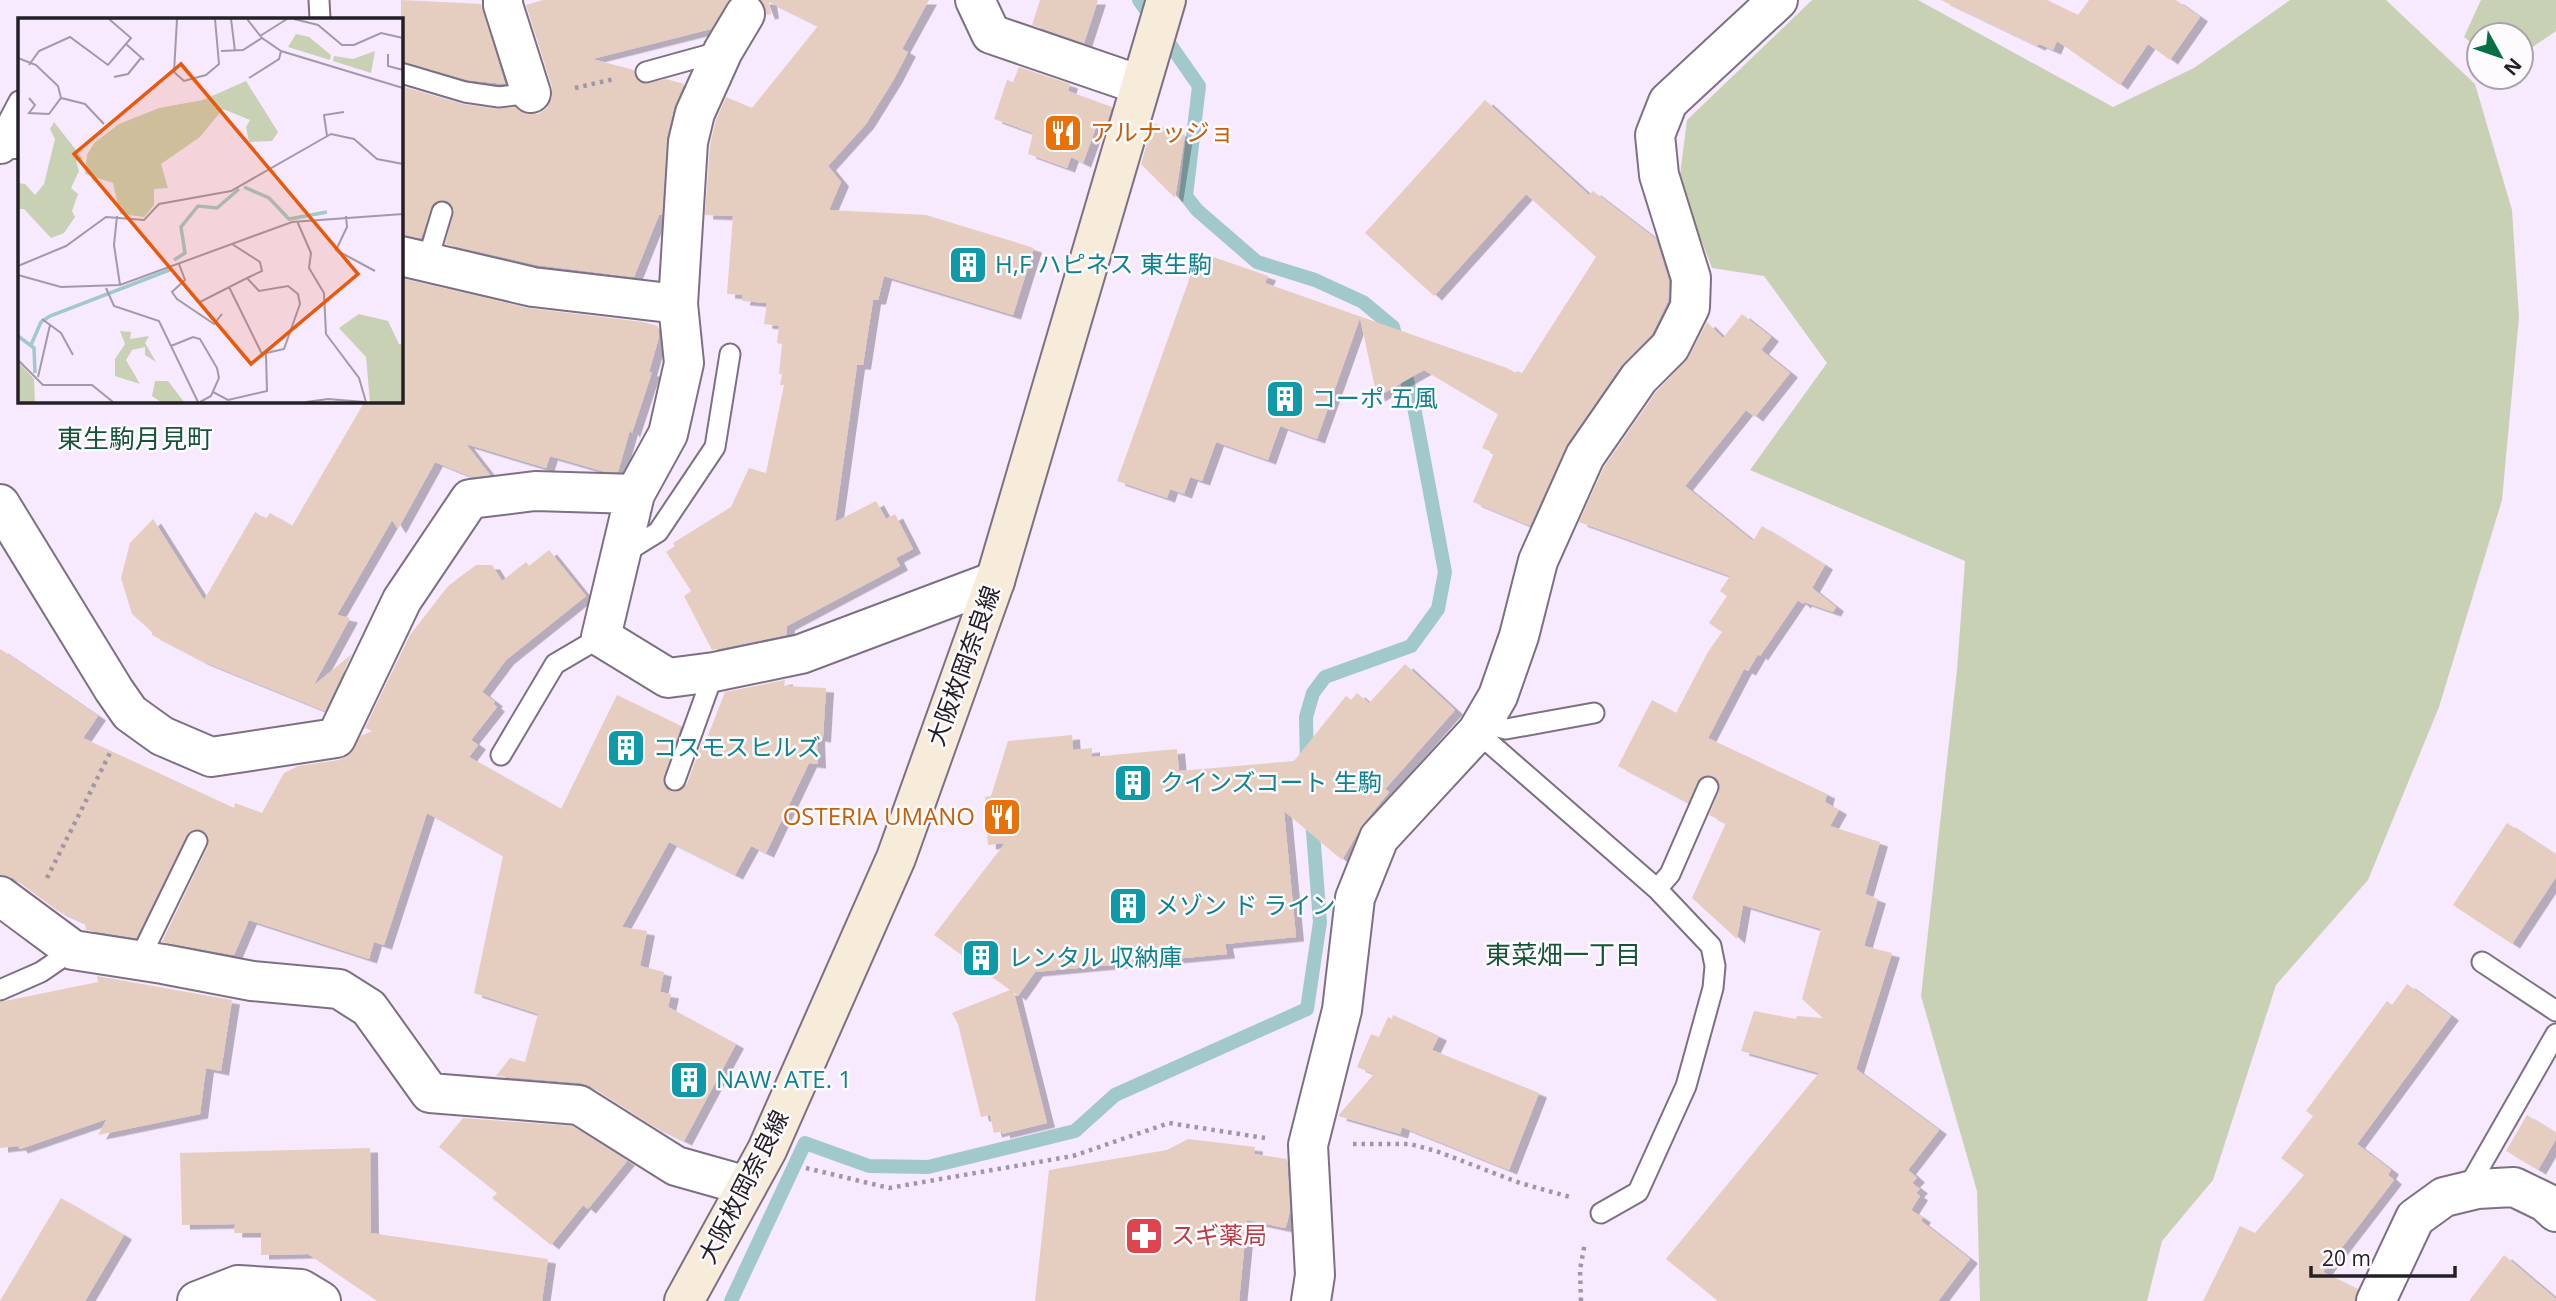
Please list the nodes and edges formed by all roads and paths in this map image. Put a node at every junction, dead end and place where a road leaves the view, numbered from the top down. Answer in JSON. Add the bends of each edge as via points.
{"nodes":[{"id":1,"x":319,"y":0,"type":"edge"},
{"id":2,"x":503,"y":0,"type":"edge"},
{"id":3,"x":975,"y":0,"type":"edge"},
{"id":4,"x":1166,"y":0,"type":"edge"},
{"id":5,"x":1778,"y":0,"type":"edge"},
{"id":6,"x":745,"y":14,"type":"dead end"},
{"id":7,"x":320,"y":18,"type":"edge"},
{"id":8,"x":723,"y":51,"type":"junction"},
{"id":9,"x":646,"y":72,"type":"joint"},
{"id":10,"x":402,"y":73,"type":"edge"},
{"id":11,"x":1140,"y":85,"type":"junction"},
{"id":12,"x":531,"y":93,"type":"junction"},
{"id":13,"x":18,"y":103,"type":"edge"},
{"id":14,"x":8,"y":141,"type":"edge"},
{"id":15,"x":442,"y":212,"type":"dead end"},
{"id":16,"x":414,"y":259,"type":"edge"},
{"id":17,"x":678,"y":304,"type":"junction"},
{"id":18,"x":730,"y":354,"type":"dead end"},
{"id":19,"x":635,"y":494,"type":"junction"},
{"id":20,"x":4,"y":522,"type":"edge"},
{"id":21,"x":621,"y":555,"type":"junction"},
{"id":22,"x":995,"y":581,"type":"junction"},
{"id":23,"x":601,"y":637,"type":"junction"},
{"id":24,"x":713,"y":672,"type":"junction"},
{"id":25,"x":130,"y":713,"type":"junction"},
{"id":26,"x":1594,"y":713,"type":"dead end"},
{"id":27,"x":1480,"y":727,"type":"junction"},
{"id":28,"x":501,"y":755,"type":"dead end"},
{"id":29,"x":675,"y":780,"type":"dead end"},
{"id":30,"x":1708,"y":787,"type":"dead end"},
{"id":31,"x":197,"y":841,"type":"dead end"},
{"id":32,"x":1657,"y":889,"type":"junction"},
{"id":33,"x":14,"y":906,"type":"edge"},
{"id":34,"x":73,"y":950,"type":"junction"},
{"id":35,"x":139,"y":960,"type":"junction"},
{"id":36,"x":2482,"y":962,"type":"dead end"},
{"id":37,"x":0,"y":989,"type":"edge"},
{"id":38,"x":2556,"y":1011,"type":"edge"},
{"id":39,"x":2556,"y":1034,"type":"edge"},
{"id":40,"x":1308,"y":1145,"type":"junction"},
{"id":41,"x":767,"y":1150,"type":"junction"},
{"id":42,"x":747,"y":1186,"type":"junction"},
{"id":43,"x":2465,"y":1191,"type":"junction"},
{"id":44,"x":2556,"y":1212,"type":"edge"},
{"id":45,"x":1601,"y":1213,"type":"junction"},
{"id":46,"x":197,"y":1301,"type":"edge"},
{"id":47,"x":321,"y":1301,"type":"edge"},
{"id":48,"x":684,"y":1301,"type":"edge"},
{"id":49,"x":1311,"y":1301,"type":"edge"},
{"id":50,"x":1581,"y":1301,"type":"edge"},
{"id":51,"x":2376,"y":1301,"type":"edge"}],
"edges":[{"from":1,"to":7,"type":"lane"},
{"from":2,"to":12,"type":"street"},
{"from":3,"to":11,"type":"street","via":[[991,34]]},
{"from":4,"to":11,"type":"main road","name":"大阪枚岡奈良線"},
{"from":5,"to":27,"type":"street","via":[[1668,102],[1655,135],[1659,175],[1691,278],[1690,307],[1670,347],[1639,378],[1585,456],[1538,561],[1519,636],[1498,696]]},
{"from":6,"to":8,"type":"street"},
{"from":8,"to":9,"type":"lane"},
{"from":8,"to":17,"type":"street","via":[[695,113],[688,142]]},
{"from":9,"to":12,"type":"path","via":[[550,94]]},
{"from":10,"to":12,"type":"lane","via":[[465,92],[499,97]]},
{"from":11,"to":22,"type":"main road","name":"大阪枚岡奈良線"},
{"from":13,"to":14,"type":"lane","via":[[9,120]]},
{"from":15,"to":16,"type":"lane"},
{"from":16,"to":17,"type":"street","via":[[533,287]]},
{"from":17,"to":19,"type":"street","via":[[684,363],[668,434]]},
{"from":18,"to":21,"type":"lane","via":[[715,447],[658,532]]},
{"from":19,"to":21,"type":"street"},
{"from":19,"to":25,"type":"street","via":[[536,491],[470,499],[402,600],[336,738],[211,757],[162,736]]},
{"from":20,"to":25,"type":"street"},
{"from":21,"to":23,"type":"street"},
{"from":22,"to":24,"type":"street","via":[[801,654]]},
{"from":22,"to":41,"type":"main road","name":"大阪枚岡奈良線","via":[[896,858]]},
{"from":23,"to":24,"type":"street","via":[[668,678]]},
{"from":23,"to":28,"type":"lane","via":[[555,664]]},
{"from":24,"to":29,"type":"lane"},
{"from":25,"to":33,"type":"path"},
{"from":26,"to":27,"type":"lane","via":[[1506,729]]},
{"from":27,"to":32,"type":"lane"},
{"from":27,"to":40,"type":"street","via":[[1379,838],[1355,898],[1342,1010]]},
{"from":30,"to":32,"type":"lane","via":[[1670,874]]},
{"from":31,"to":35,"type":"lane"},
{"from":32,"to":45,"type":"lane","via":[[1711,946],[1713,988],[1686,1086],[1638,1192]]},
{"from":33,"to":34,"type":"street"},
{"from":34,"to":35,"type":"street"},
{"from":34,"to":37,"type":"lane","via":[[41,972]]},
{"from":35,"to":42,"type":"street","via":[[252,981],[338,989],[369,1008],[430,1093],[579,1105],[676,1166]]},
{"from":36,"to":38,"type":"lane"},
{"from":39,"to":43,"type":"lane"},
{"from":40,"to":41,"type":"path","via":[[1169,1123],[1073,1156],[890,1188],[812,1171]]},
{"from":40,"to":45,"type":"path","via":[[1410,1144],[1436,1150],[1520,1183],[1586,1201]]},
{"from":40,"to":49,"type":"street","via":[[1315,1275]]},
{"from":41,"to":42,"type":"main road","name":"大阪枚岡奈良線"},
{"from":42,"to":48,"type":"main road","name":"大阪枚岡奈良線"},
{"from":43,"to":44,"type":"street","via":[[2514,1187]]},
{"from":43,"to":51,"type":"street","via":[[2444,1197],[2414,1218]]},
{"from":45,"to":50,"type":"path","via":[[1585,1241]]},
{"from":46,"to":47,"type":"street","via":[[238,1284],[301,1289]]}]}
